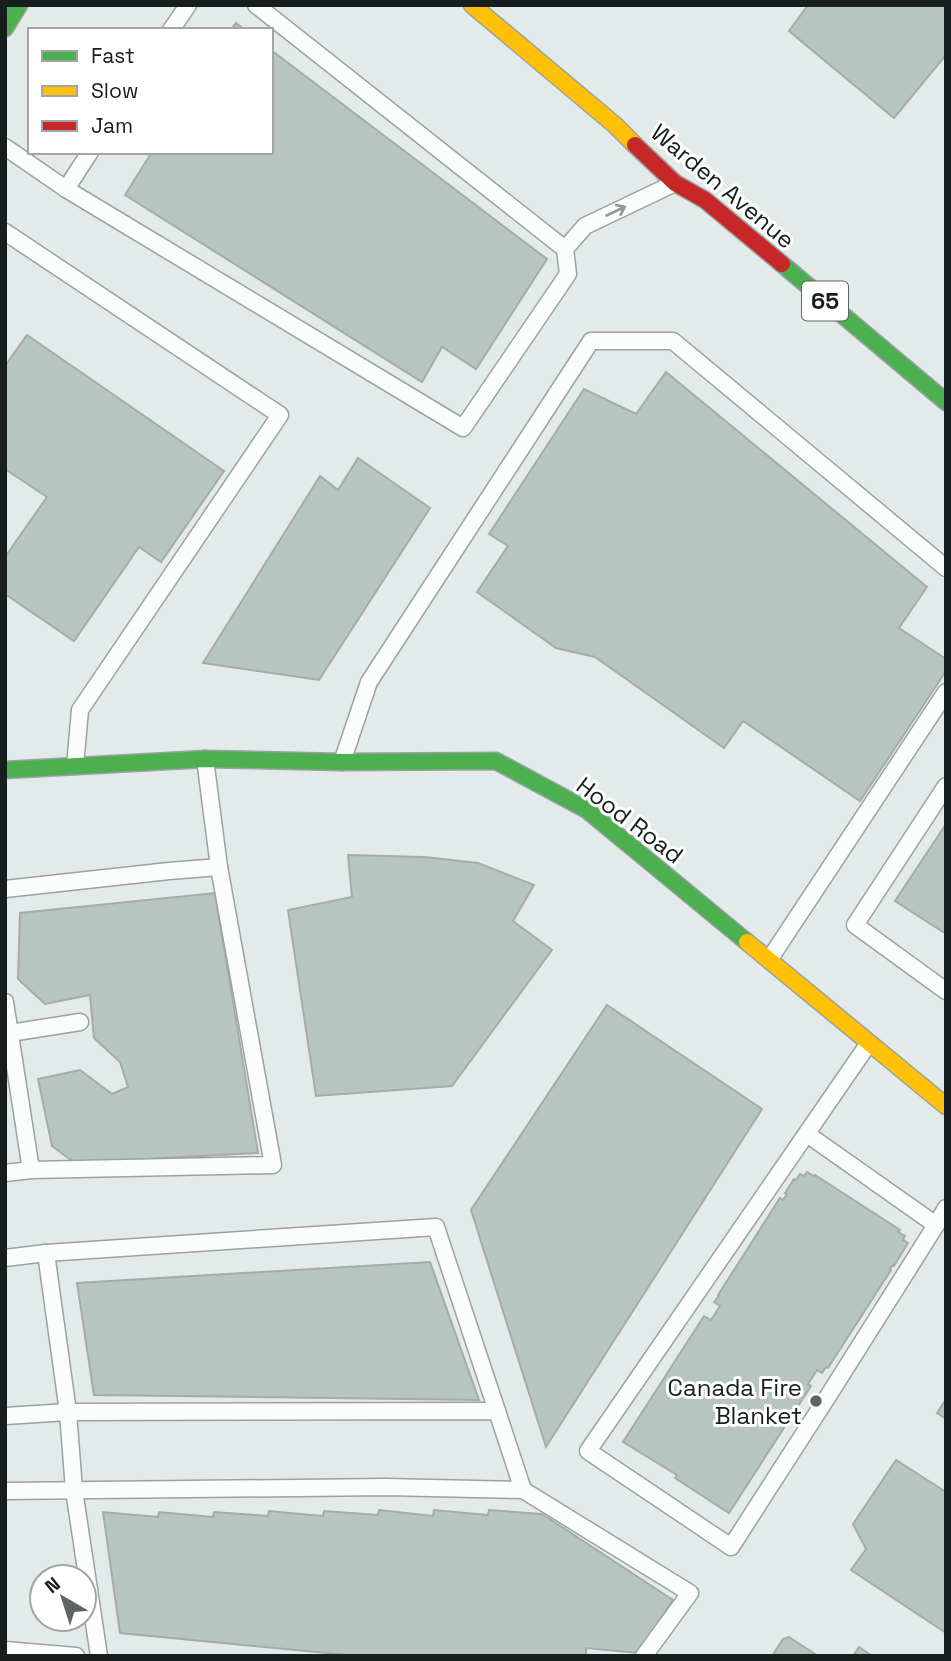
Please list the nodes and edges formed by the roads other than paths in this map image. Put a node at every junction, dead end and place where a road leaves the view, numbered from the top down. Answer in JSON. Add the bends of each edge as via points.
{"nodes":[{"id":1,"x":19,"y":5,"type":"edge"},
{"id":2,"x":188,"y":5,"type":"edge"},
{"id":3,"x":256,"y":5,"type":"edge"},
{"id":4,"x":471,"y":5,"type":"edge"},
{"id":5,"x":5,"y":28,"type":"edge"},
{"id":6,"x":172,"y":28,"type":"edge"},
{"id":7,"x":5,"y":147,"type":"edge"},
{"id":8,"x":89,"y":154,"type":"edge"},
{"id":9,"x":675,"y":183,"type":"junction"},
{"id":10,"x":66,"y":189,"type":"junction"},
{"id":11,"x":5,"y":232,"type":"edge"},
{"id":12,"x":565,"y":249,"type":"junction"},
{"id":13,"x":946,"y":402,"type":"edge"},
{"id":14,"x":946,"y":568,"type":"edge"},
{"id":15,"x":946,"y":692,"type":"edge"},
{"id":16,"x":205,"y":759,"type":"junction"},
{"id":17,"x":342,"y":762,"type":"junction"},
{"id":18,"x":75,"y":766,"type":"junction"},
{"id":19,"x":5,"y":769,"type":"edge"},
{"id":20,"x":946,"y":786,"type":"edge"},
{"id":21,"x":219,"y":867,"type":"junction"},
{"id":22,"x":5,"y":888,"type":"edge"},
{"id":23,"x":769,"y":960,"type":"junction"},
{"id":24,"x":946,"y":990,"type":"edge"},
{"id":25,"x":5,"y":1002,"type":"edge"},
{"id":26,"x":80,"y":1022,"type":"dead end"},
{"id":27,"x":10,"y":1032,"type":"junction"},
{"id":28,"x":869,"y":1043,"type":"junction"},
{"id":29,"x":946,"y":1106,"type":"edge"},
{"id":30,"x":807,"y":1134,"type":"junction"},
{"id":31,"x":31,"y":1170,"type":"junction"},
{"id":32,"x":5,"y":1173,"type":"edge"},
{"id":33,"x":946,"y":1208,"type":"edge"},
{"id":34,"x":936,"y":1225,"type":"junction"},
{"id":35,"x":46,"y":1253,"type":"junction"},
{"id":36,"x":5,"y":1258,"type":"edge"},
{"id":37,"x":497,"y":1411,"type":"junction"},
{"id":38,"x":68,"y":1412,"type":"junction"},
{"id":39,"x":5,"y":1416,"type":"edge"},
{"id":40,"x":74,"y":1490,"type":"junction"},
{"id":41,"x":523,"y":1490,"type":"junction"},
{"id":42,"x":5,"y":1491,"type":"edge"},
{"id":43,"x":5,"y":1650,"type":"edge"},
{"id":44,"x":76,"y":1656,"type":"edge"},
{"id":45,"x":99,"y":1656,"type":"edge"},
{"id":46,"x":644,"y":1656,"type":"edge"}],
"edges":[{"from":1,"to":5,"type":"street"},
{"from":2,"to":6,"type":"lane"},
{"from":3,"to":12,"type":"lane"},
{"from":4,"to":9,"type":"street","name":"Warden Avenue","number":"65","via":[[615,125]]},
{"from":7,"to":10,"type":"lane"},
{"from":8,"to":10,"type":"lane"},
{"from":12,"to":9,"type":"lane","one_way":true,"via":[[585,226]]},
{"from":9,"to":13,"type":"street","name":"Warden Avenue","number":"65","via":[[705,200]]},
{"from":10,"to":12,"type":"lane","via":[[463,428],[568,274]]},
{"from":11,"to":18,"type":"lane","via":[[280,415],[80,710]]},
{"from":14,"to":17,"type":"lane","via":[[673,341],[591,341],[369,682]]},
{"from":15,"to":23,"type":"lane"},
{"from":16,"to":17,"type":"street","name":"Hood Road"},
{"from":16,"to":18,"type":"street","name":"Hood Road"},
{"from":16,"to":21,"type":"lane"},
{"from":17,"to":23,"type":"street","name":"Hood Road","via":[[496,761],[587,810]]},
{"from":18,"to":19,"type":"street","name":"Hood Road"},
{"from":20,"to":24,"type":"lane","via":[[855,925]]},
{"from":21,"to":22,"type":"lane"},
{"from":21,"to":31,"type":"lane","via":[[273,1165]]},
{"from":23,"to":28,"type":"street","name":"Hood Road"},
{"from":25,"to":27,"type":"lane"},
{"from":26,"to":27,"type":"lane"},
{"from":27,"to":31,"type":"lane"},
{"from":28,"to":29,"type":"street","name":"Hood Road"},
{"from":28,"to":30,"type":"lane"},
{"from":30,"to":34,"type":"lane"},
{"from":30,"to":34,"type":"lane","via":[[588,1451],[731,1546]]},
{"from":31,"to":32,"type":"lane"},
{"from":33,"to":34,"type":"lane"},
{"from":35,"to":36,"type":"lane"},
{"from":35,"to":37,"type":"lane","via":[[436,1227]]},
{"from":35,"to":38,"type":"lane"},
{"from":37,"to":38,"type":"lane"},
{"from":37,"to":41,"type":"lane"},
{"from":38,"to":39,"type":"lane"},
{"from":38,"to":40,"type":"lane"},
{"from":40,"to":41,"type":"lane"},
{"from":40,"to":42,"type":"lane"},
{"from":40,"to":45,"type":"lane"},
{"from":41,"to":46,"type":"lane","via":[[690,1593]]},
{"from":43,"to":44,"type":"lane"}]}
